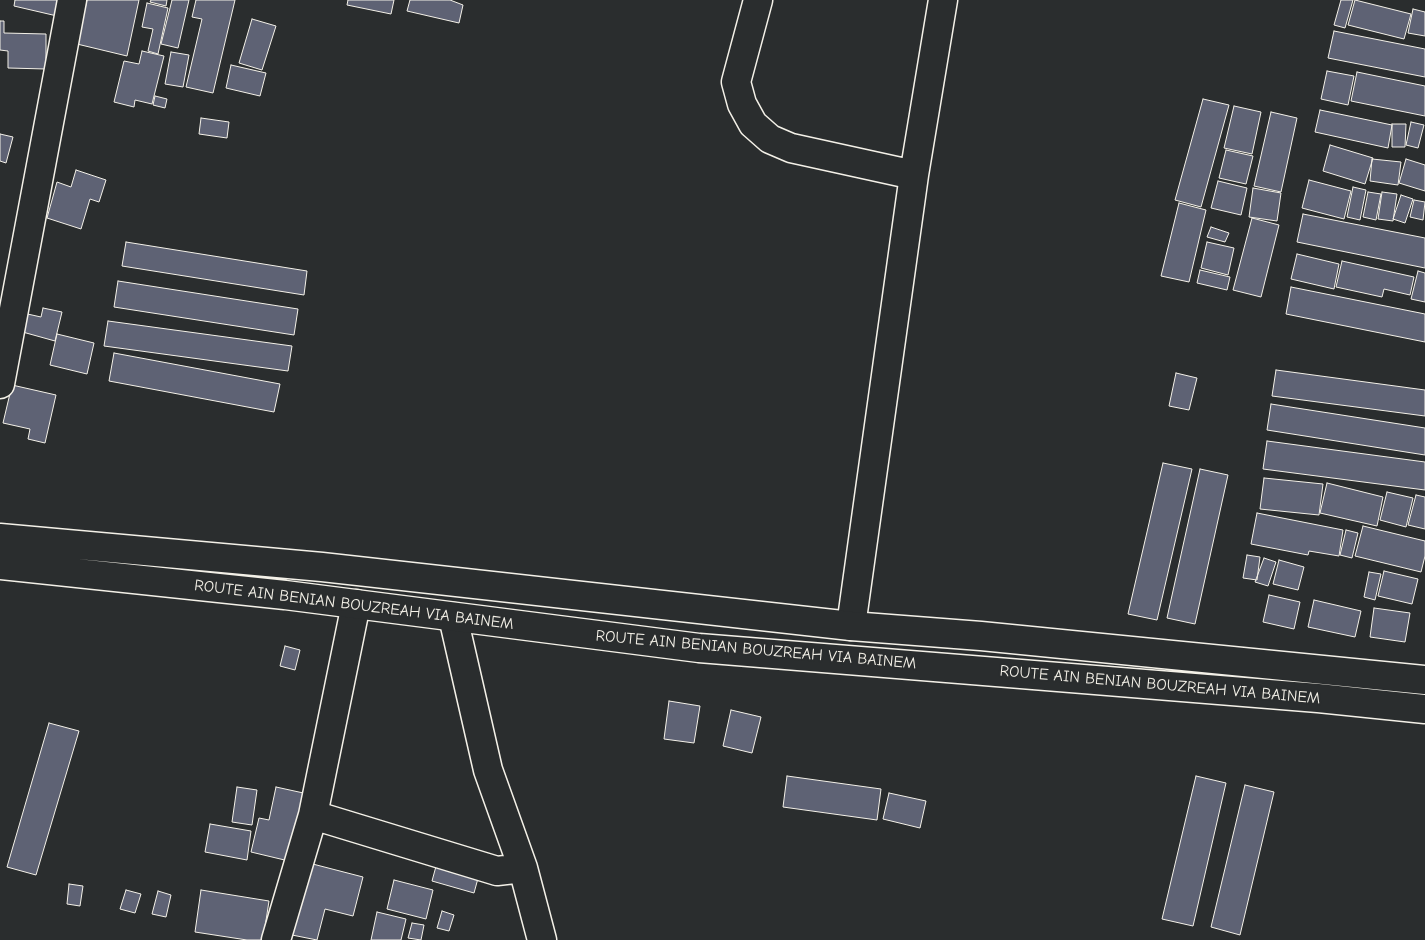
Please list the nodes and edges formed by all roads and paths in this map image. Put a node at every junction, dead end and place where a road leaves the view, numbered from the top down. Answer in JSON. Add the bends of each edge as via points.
{"nodes":[{"id":1,"x":72,"y":0,"type":"edge"},
{"id":2,"x":758,"y":0,"type":"edge"},
{"id":3,"x":944,"y":0,"type":"edge"},
{"id":4,"x":914,"y":175,"type":"junction"},
{"id":5,"x":0,"y":384,"type":"edge"},
{"id":6,"x":0,"y":538,"type":"edge"},
{"id":7,"x":0,"y":565,"type":"edge"},
{"id":8,"x":356,"y":604,"type":"junction"},
{"id":9,"x":453,"y":617,"type":"junction"},
{"id":10,"x":851,"y":626,"type":"junction"},
{"id":11,"x":1425,"y":680,"type":"edge"},
{"id":12,"x":1425,"y":709,"type":"edge"},
{"id":13,"x":313,"y":815,"type":"junction"},
{"id":14,"x":523,"y":868,"type":"junction"},
{"id":15,"x":276,"y":940,"type":"edge"},
{"id":16,"x":542,"y":940,"type":"edge"}],
"edges":[{"from":1,"to":5,"type":"main road"},
{"from":2,"to":4,"type":"main road","via":[[736,82],[742,104],[753,124],[770,139],[791,148]]},
{"from":3,"to":4,"type":"main road"},
{"from":4,"to":10,"type":"main road"},
{"from":6,"to":10,"type":"main road","name":"ROUTE AIN BENIAN BOUZREAH VIA BAINEM","via":[[322,567]]},
{"from":7,"to":8,"type":"main road","name":"ROUTE AIN BENIAN BOUZREAH VIA BAINEM"},
{"from":8,"to":9,"type":"main road","name":"ROUTE AIN BENIAN BOUZREAH VIA BAINEM"},
{"from":8,"to":13,"type":"main road"},
{"from":9,"to":12,"type":"main road","name":"ROUTE AIN BENIAN BOUZREAH VIA BAINEM","via":[[699,648]]},
{"from":9,"to":14,"type":"main road","via":[[488,770]]},
{"from":10,"to":11,"type":"main road","name":"ROUTE AIN BENIAN BOUZREAH VIA BAINEM"},
{"from":13,"to":14,"type":"main road","via":[[497,870]]},
{"from":13,"to":15,"type":"main road"},
{"from":14,"to":16,"type":"main road"}]}
